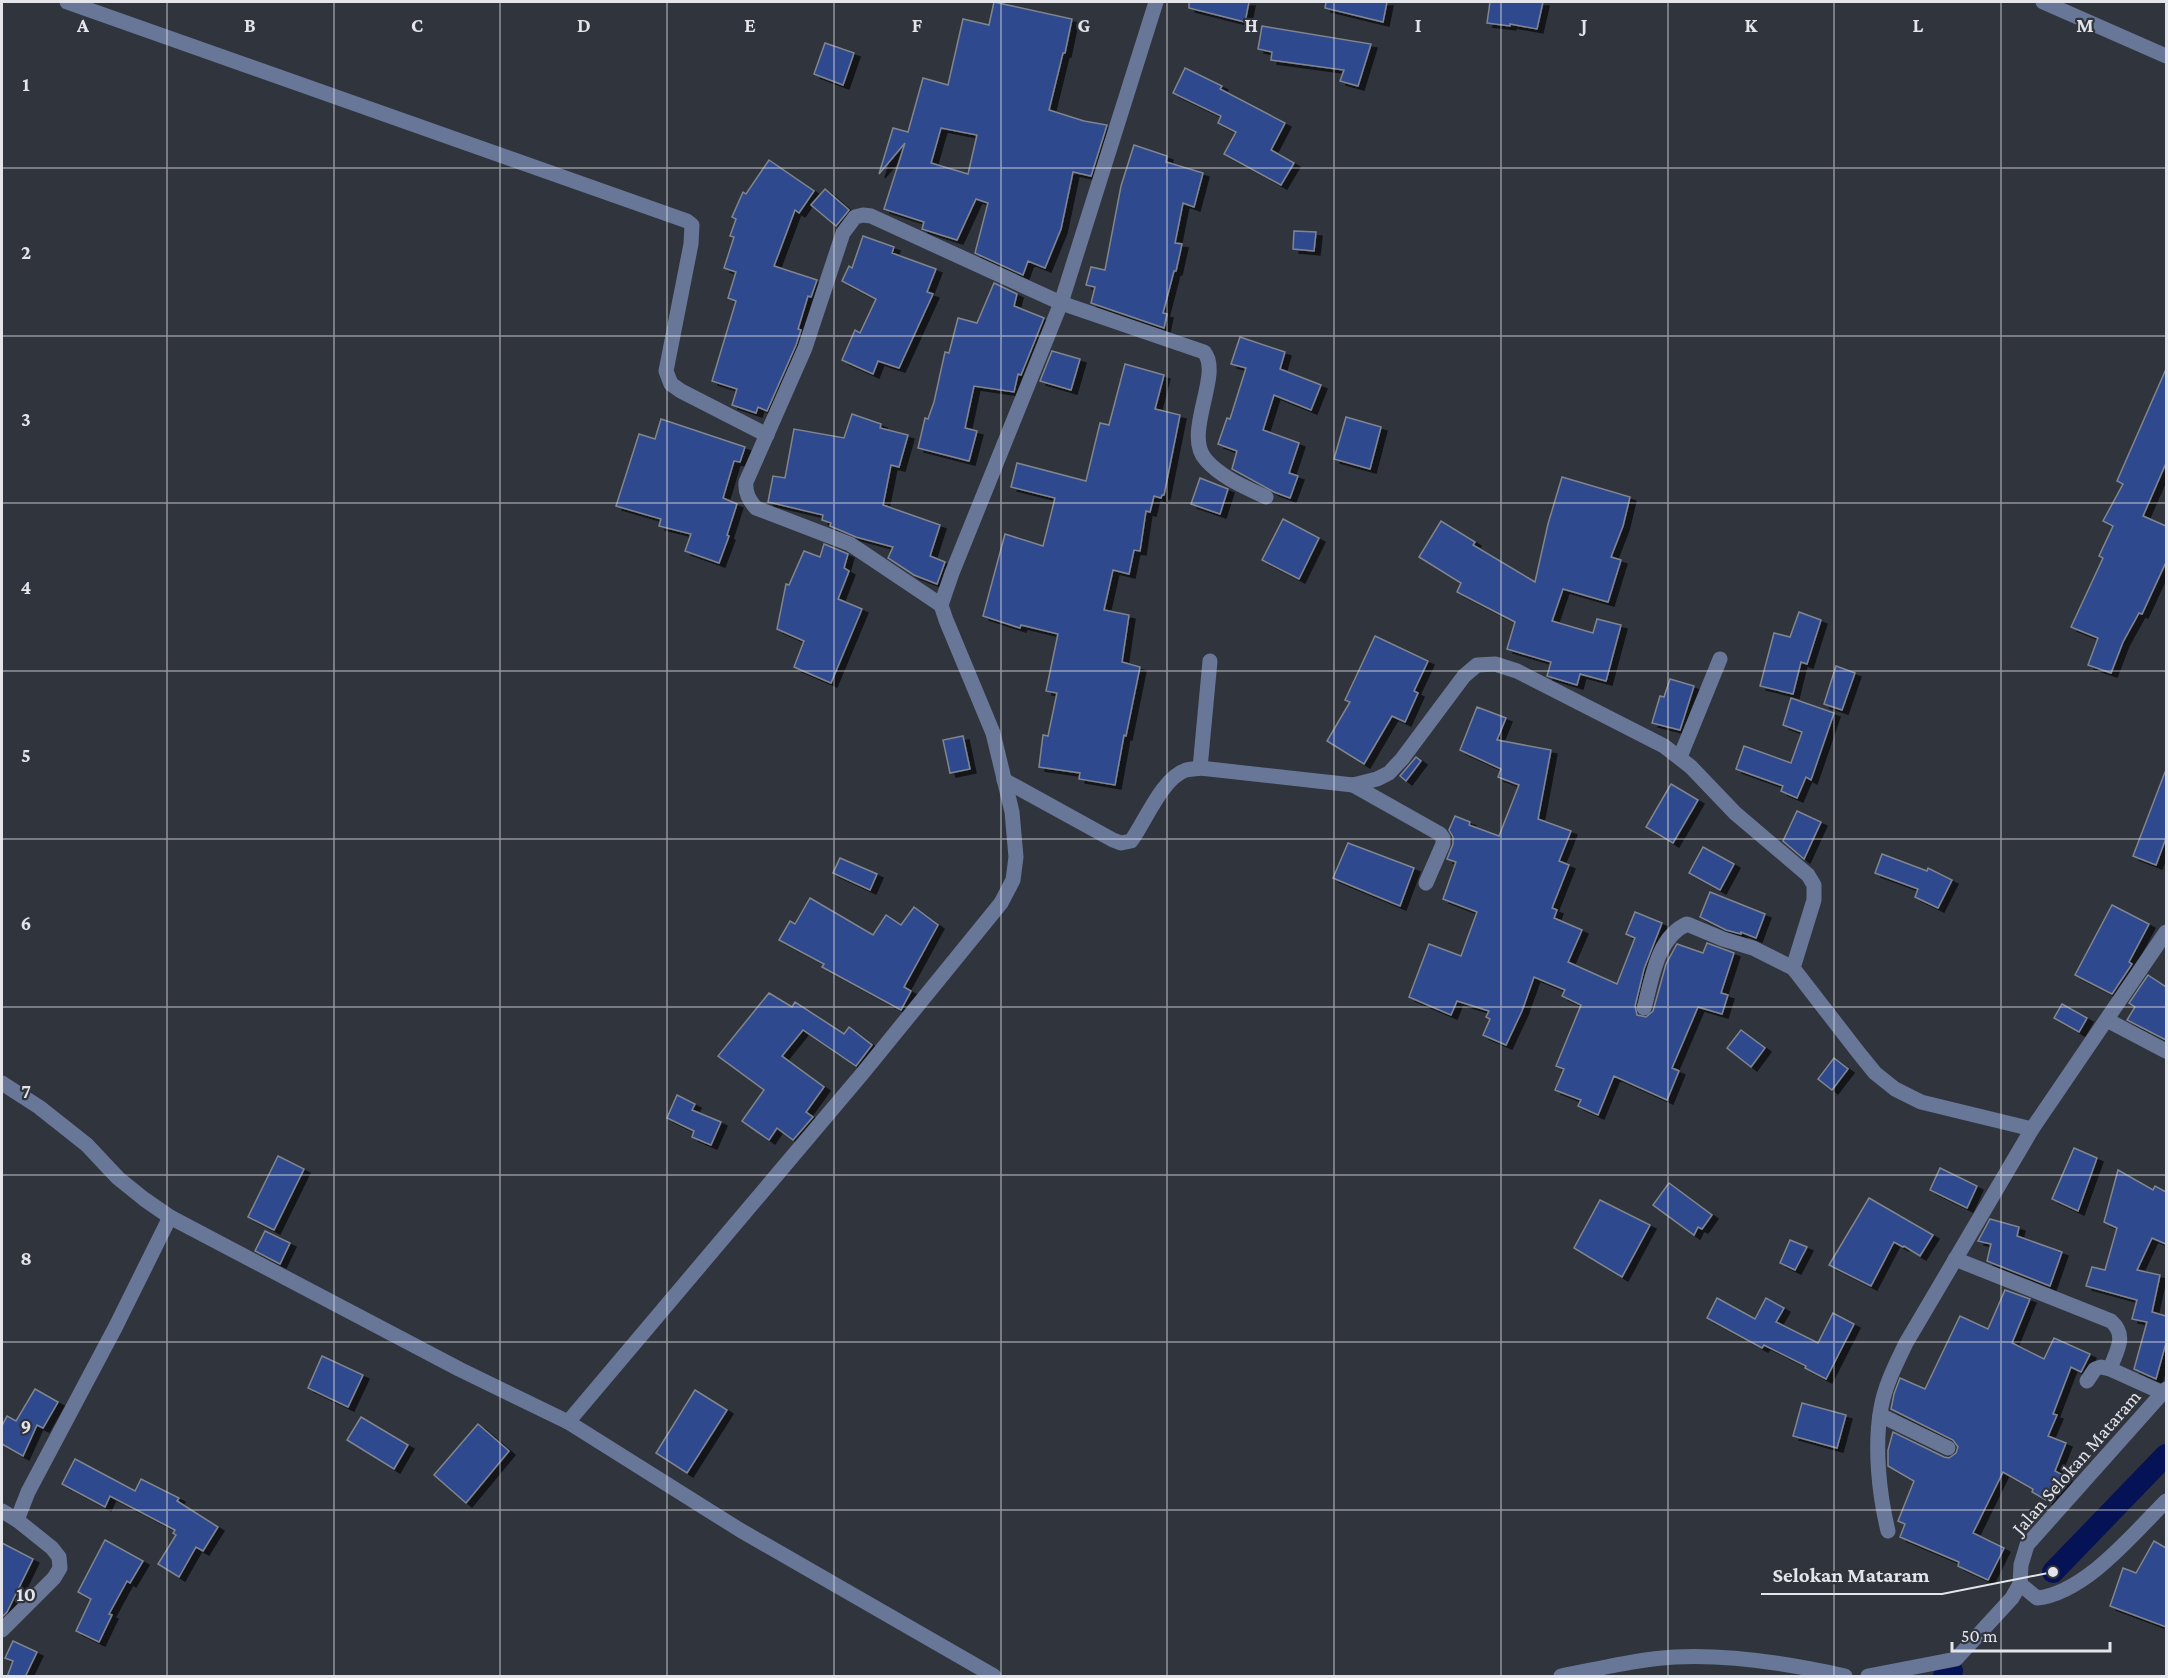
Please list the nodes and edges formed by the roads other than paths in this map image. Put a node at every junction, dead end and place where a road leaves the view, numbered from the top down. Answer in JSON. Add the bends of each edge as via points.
{"nodes":[{"id":1,"x":67,"y":2,"type":"edge"},
{"id":2,"x":1156,"y":2,"type":"edge"},
{"id":3,"x":2043,"y":2,"type":"edge"},
{"id":4,"x":2166,"y":56,"type":"edge"},
{"id":5,"x":1061,"y":303,"type":"junction"},
{"id":6,"x":767,"y":435,"type":"junction"},
{"id":7,"x":1266,"y":497,"type":"dead end"},
{"id":8,"x":941,"y":605,"type":"junction"},
{"id":9,"x":1720,"y":659,"type":"dead end"},
{"id":10,"x":1210,"y":662,"type":"dead end"},
{"id":11,"x":1680,"y":757,"type":"junction"},
{"id":12,"x":1200,"y":768,"type":"junction"},
{"id":13,"x":1004,"y":780,"type":"junction"},
{"id":14,"x":1353,"y":785,"type":"junction"},
{"id":15,"x":1426,"y":883,"type":"dead end"},
{"id":16,"x":2166,"y":932,"type":"edge"},
{"id":17,"x":1793,"y":968,"type":"junction"},
{"id":18,"x":1644,"y":1008,"type":"dead end"},
{"id":19,"x":2107,"y":1020,"type":"junction"},
{"id":20,"x":2166,"y":1051,"type":"edge"},
{"id":21,"x":2,"y":1083,"type":"edge"},
{"id":22,"x":2032,"y":1129,"type":"junction"},
{"id":23,"x":170,"y":1217,"type":"junction"},
{"id":24,"x":1955,"y":1259,"type":"junction"},
{"id":25,"x":2110,"y":1369,"type":"junction"},
{"id":26,"x":2087,"y":1381,"type":"dead end"},
{"id":27,"x":2165,"y":1391,"type":"edge"},
{"id":28,"x":1880,"y":1415,"type":"junction"},
{"id":29,"x":568,"y":1422,"type":"junction"},
{"id":30,"x":1948,"y":1449,"type":"dead end"},
{"id":31,"x":2166,"y":1501,"type":"edge"},
{"id":32,"x":2,"y":1511,"type":"edge"},
{"id":33,"x":17,"y":1520,"type":"junction"},
{"id":34,"x":1888,"y":1531,"type":"dead end"},
{"id":35,"x":2020,"y":1584,"type":"junction"},
{"id":36,"x":2,"y":1630,"type":"edge"},
{"id":37,"x":994,"y":1677,"type":"edge"},
{"id":38,"x":1561,"y":1677,"type":"edge"},
{"id":39,"x":1845,"y":1677,"type":"edge"},
{"id":40,"x":1868,"y":1677,"type":"edge"}],
"edges":[{"from":1,"to":6,"type":"street","via":[[687,221],[692,225],[691,244],[666,371],[671,384],[681,392]]},
{"from":2,"to":5,"type":"street"},
{"from":3,"to":4,"type":"street"},
{"from":5,"to":6,"type":"street","via":[[871,216],[855,217],[843,233],[805,348]]},
{"from":5,"to":7,"type":"street","via":[[1204,352],[1210,369],[1199,447],[1204,458],[1222,475]]},
{"from":5,"to":8,"type":"street"},
{"from":6,"to":8,"type":"street","via":[[746,482],[749,500],[756,508],[850,544]]},
{"from":8,"to":13,"type":"street","via":[[993,733]]},
{"from":9,"to":11,"type":"street"},
{"from":10,"to":12,"type":"street"},
{"from":11,"to":14,"type":"street","via":[[1495,663],[1477,665],[1464,676],[1389,773]]},
{"from":11,"to":17,"type":"street","via":[[1735,813],[1808,875],[1814,885],[1814,900]]},
{"from":12,"to":13,"type":"street","via":[[1176,776],[1161,792],[1131,841],[1122,843]]},
{"from":12,"to":14,"type":"street"},
{"from":13,"to":29,"type":"street","via":[[1016,857],[1013,880],[1001,903]]},
{"from":14,"to":15,"type":"street","via":[[1443,838]]},
{"from":16,"to":19,"type":"street"},
{"from":17,"to":18,"type":"street","via":[[1753,948],[1687,924],[1671,934],[1657,961]]},
{"from":17,"to":22,"type":"street","via":[[1863,1059],[1895,1089],[1921,1102]]},
{"from":19,"to":20,"type":"street"},
{"from":19,"to":22,"type":"street"},
{"from":21,"to":23,"type":"street","via":[[87,1145],[118,1178]]},
{"from":22,"to":24,"type":"street"},
{"from":23,"to":29,"type":"street"},
{"from":23,"to":33,"type":"street"},
{"from":24,"to":25,"type":"street","via":[[2111,1321],[2121,1338]]},
{"from":24,"to":28,"type":"street","via":[[1902,1352],[1890,1377]]},
{"from":25,"to":26,"type":"street","via":[[2095,1369]]},
{"from":25,"to":27,"type":"street"},
{"from":27,"to":35,"type":"street","name":"Jalan Selokan Mataram","via":[[2027,1545],[2020,1565]]},
{"from":28,"to":30,"type":"street"},
{"from":28,"to":34,"type":"street","via":[[1880,1499]]},
{"from":29,"to":37,"type":"street","via":[[740,1530]]},
{"from":31,"to":35,"type":"street","via":[[2103,1563],[2073,1585],[2049,1597],[2037,1598]]},
{"from":32,"to":33,"type":"street"},
{"from":33,"to":36,"type":"street","via":[[52,1548],[59,1557],[60,1568]]},
{"from":35,"to":40,"type":"street","name":"Jalan Selokan Mataram","via":[[2012,1598],[1956,1659]]},
{"from":38,"to":39,"type":"street","via":[[1675,1657],[1776,1663]]}]}
